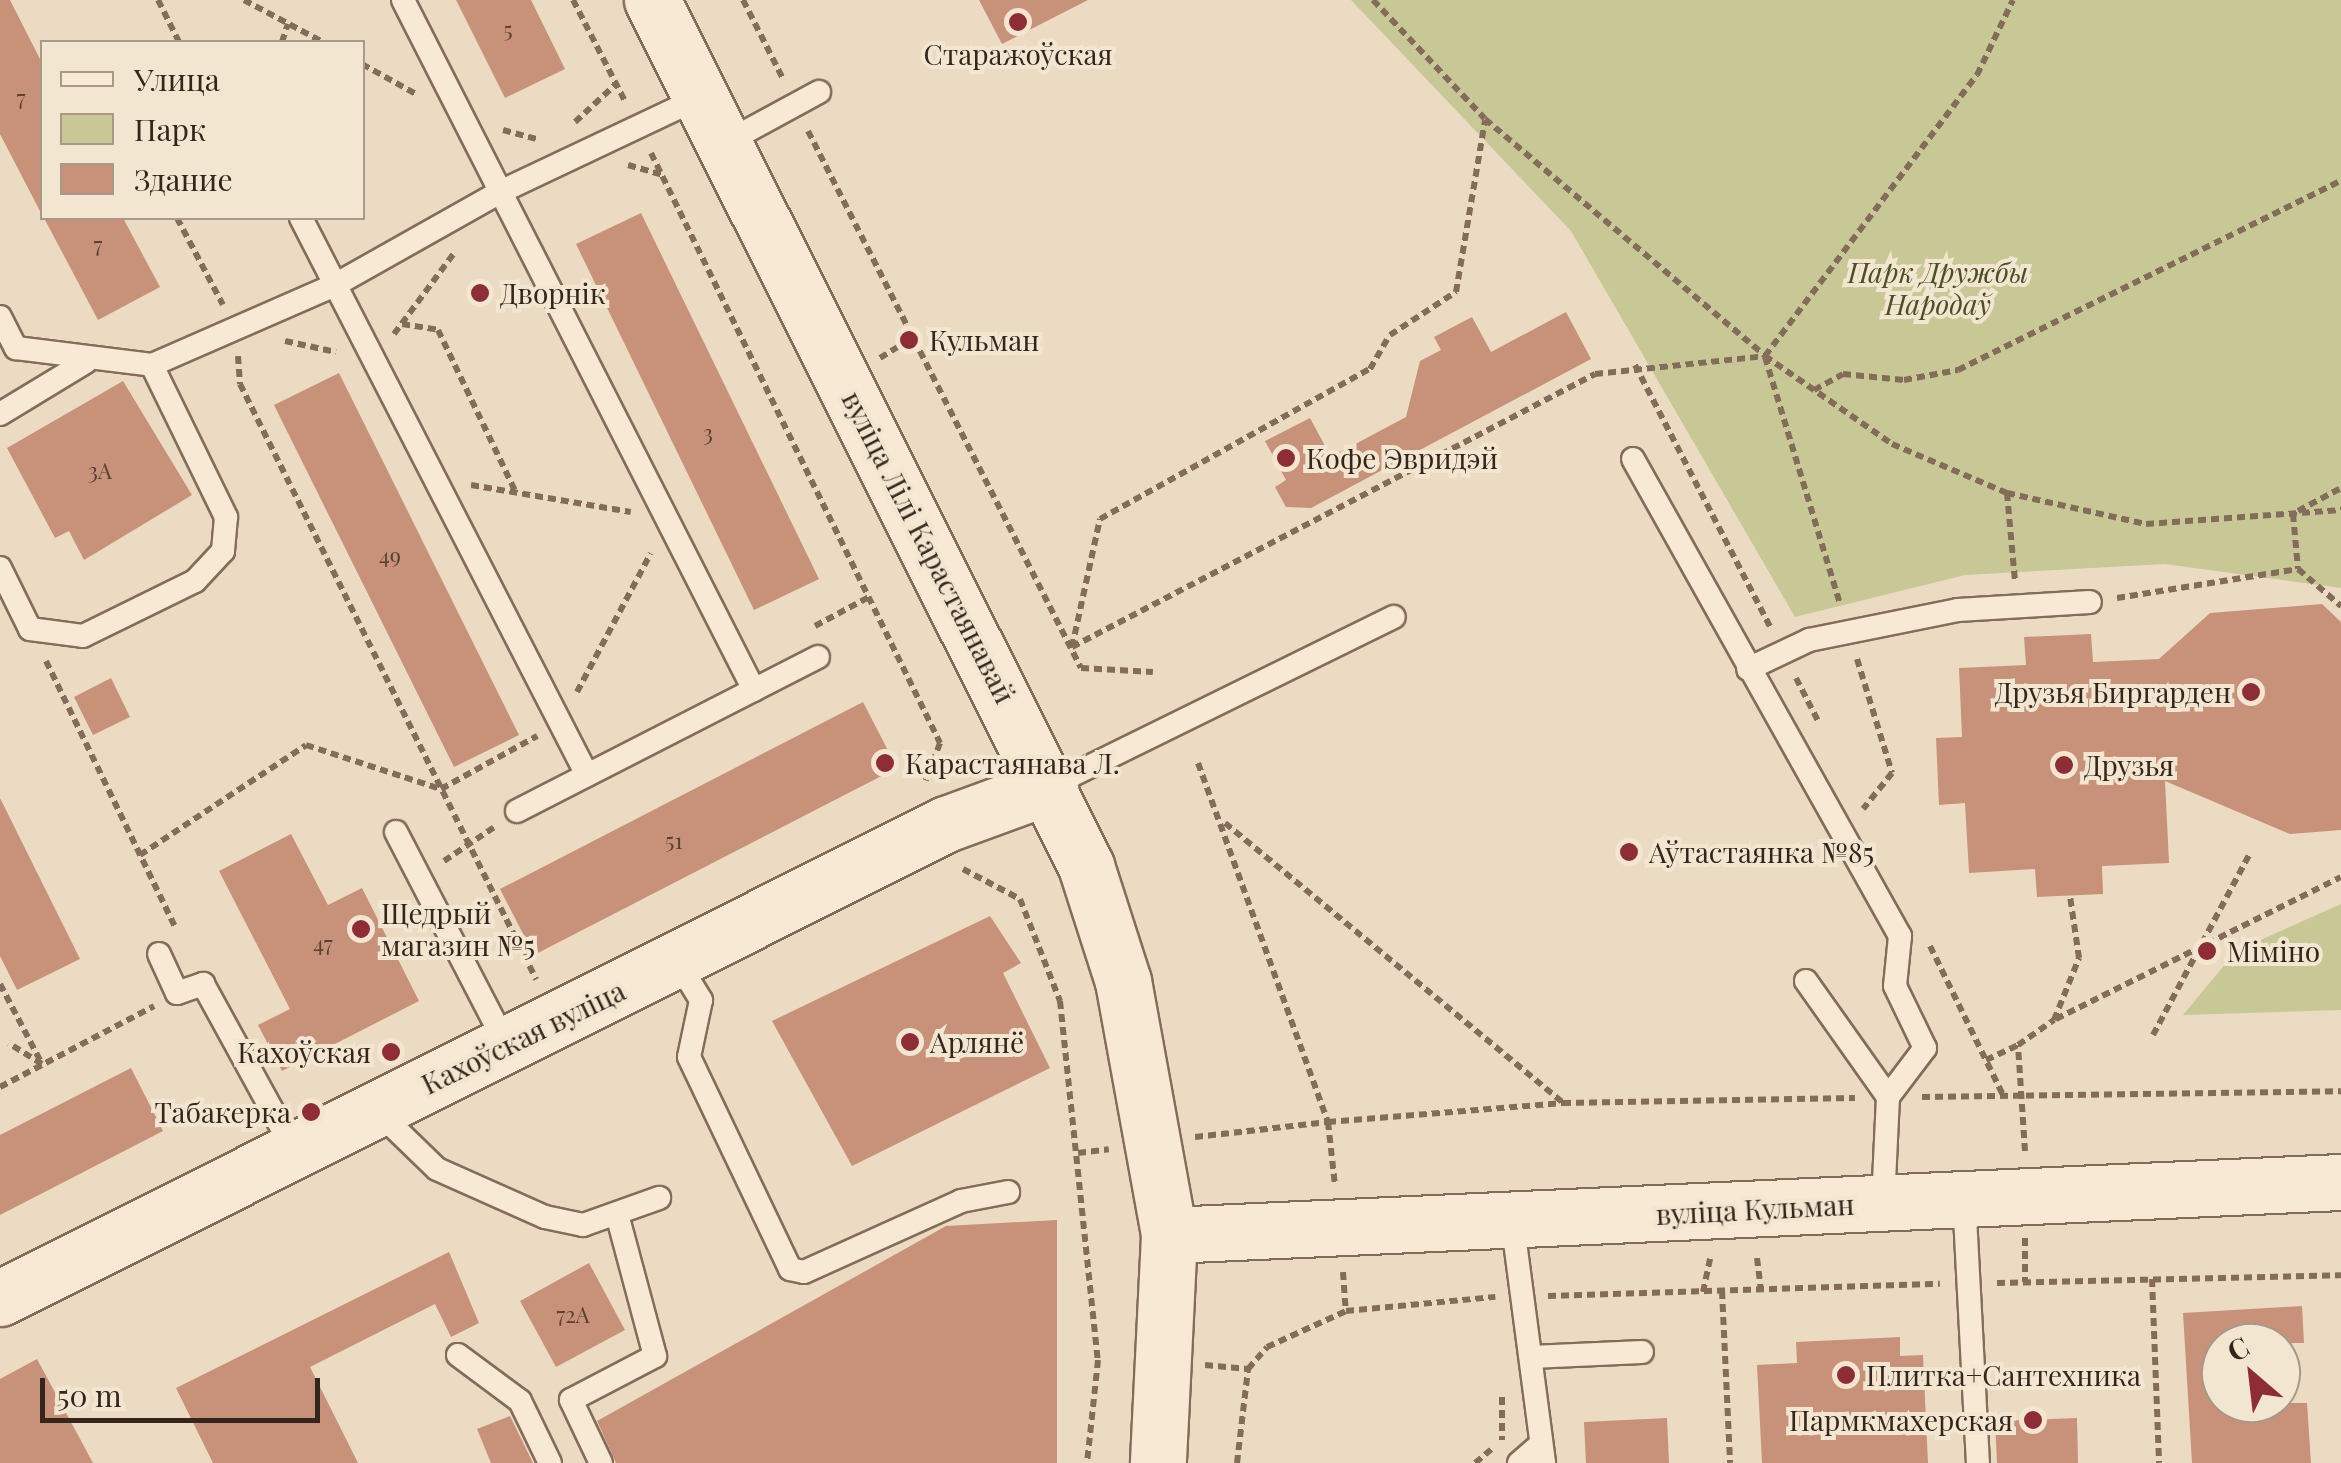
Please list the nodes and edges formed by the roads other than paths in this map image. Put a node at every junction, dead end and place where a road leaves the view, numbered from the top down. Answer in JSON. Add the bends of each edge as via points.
{"nodes":[{"id":1,"x":403,"y":0,"type":"edge"},
{"id":2,"x":652,"y":0,"type":"edge"},
{"id":3,"x":819,"y":92,"type":"dead end"},
{"id":4,"x":713,"y":120,"type":"junction"},
{"id":5,"x":500,"y":192,"type":"junction"},
{"id":6,"x":302,"y":220,"type":"edge"},
{"id":7,"x":335,"y":285,"type":"junction"},
{"id":8,"x":0,"y":317,"type":"edge"},
{"id":9,"x":86,"y":362,"type":"junction"},
{"id":10,"x":152,"y":365,"type":"junction"},
{"id":11,"x":0,"y":414,"type":"edge"},
{"id":12,"x":1633,"y":459,"type":"dead end"},
{"id":13,"x":0,"y":568,"type":"edge"},
{"id":14,"x":2090,"y":602,"type":"road end"},
{"id":15,"x":1394,"y":617,"type":"dead end"},
{"id":16,"x":818,"y":657,"type":"dead end"},
{"id":17,"x":1748,"y":669,"type":"junction"},
{"id":18,"x":754,"y":690,"type":"junction"},
{"id":19,"x":587,"y":775,"type":"junction"},
{"id":20,"x":1050,"y":786,"type":"junction"},
{"id":21,"x":517,"y":811,"type":"road end"},
{"id":22,"x":396,"y":832,"type":"dead end"},
{"id":23,"x":159,"y":954,"type":"dead end"},
{"id":24,"x":678,"y":961,"type":"junction"},
{"id":25,"x":1806,"y":982,"type":"dead end"},
{"id":26,"x":507,"y":1048,"type":"junction"},
{"id":27,"x":1888,"y":1097,"type":"junction"},
{"id":28,"x":375,"y":1109,"type":"junction"},
{"id":29,"x":294,"y":1150,"type":"junction"},
{"id":30,"x":2341,"y":1182,"type":"edge"},
{"id":31,"x":1008,"y":1192,"type":"dead end"},
{"id":32,"x":1964,"y":1197,"type":"junction"},
{"id":33,"x":659,"y":1198,"type":"dead end"},
{"id":34,"x":1883,"y":1202,"type":"junction"},
{"id":35,"x":618,"y":1218,"type":"junction"},
{"id":36,"x":1512,"y":1220,"type":"junction"},
{"id":37,"x":1169,"y":1234,"type":"junction"},
{"id":38,"x":0,"y":1298,"type":"edge"},
{"id":39,"x":1642,"y":1352,"type":"dead end"},
{"id":40,"x":458,"y":1354,"type":"dead end"},
{"id":41,"x":1530,"y":1357,"type":"junction"},
{"id":42,"x":1542,"y":1454,"type":"edge"},
{"id":43,"x":550,"y":1463,"type":"edge"},
{"id":44,"x":602,"y":1463,"type":"edge"},
{"id":45,"x":1158,"y":1463,"type":"edge"},
{"id":46,"x":1518,"y":1463,"type":"edge"},
{"id":47,"x":1978,"y":1463,"type":"edge"}],
"edges":[{"from":1,"to":5,"type":"lane"},
{"from":2,"to":4,"type":"main road","name":"вуліца Лілі Карастаянавай"},
{"from":3,"to":4,"type":"lane","via":[[796,105]]},
{"from":4,"to":5,"type":"lane","via":[[638,127]]},
{"from":4,"to":20,"type":"main road","name":"вуліца Лілі Карастаянавай"},
{"from":5,"to":7,"type":"lane"},
{"from":5,"to":18,"type":"lane"},
{"from":6,"to":7,"type":"lane"},
{"from":7,"to":10,"type":"lane"},
{"from":7,"to":19,"type":"lane"},
{"from":8,"to":9,"type":"lane","via":[[16,348]]},
{"from":9,"to":10,"type":"lane"},
{"from":9,"to":11,"type":"lane"},
{"from":10,"to":13,"type":"lane","via":[[226,517],[223,551],[195,581],[83,636],[30,629]]},
{"from":12,"to":17,"type":"lane"},
{"from":14,"to":17,"type":"lane","via":[[1849,632]]},
{"from":15,"to":20,"type":"lane"},
{"from":16,"to":18,"type":"lane"},
{"from":17,"to":27,"type":"lane","via":[[1900,936],[1894,986],[1925,1048]]},
{"from":18,"to":19,"type":"lane"},
{"from":19,"to":21,"type":"lane"},
{"from":20,"to":24,"type":"main road","name":"Кахоўская вуліца","via":[[946,824]]},
{"from":20,"to":37,"type":"main road","name":"вуліца Лілі Карастаянавай","via":[[1123,981]]},
{"from":22,"to":26,"type":"lane"},
{"from":23,"to":29,"type":"lane","via":[[177,993],[202,984]]},
{"from":24,"to":26,"type":"main road","name":"Кахоўская вуліца"},
{"from":24,"to":31,"type":"lane","via":[[701,1000],[689,1057],[790,1269],[804,1272],[962,1200]]},
{"from":25,"to":27,"type":"lane"},
{"from":26,"to":28,"type":"main road","name":"Кахоўская вуліца"},
{"from":27,"to":34,"type":"lane"},
{"from":28,"to":29,"type":"main road","name":"Кахоўская вуліца"},
{"from":28,"to":35,"type":"lane","via":[[436,1169],[545,1217],[583,1225]]},
{"from":29,"to":38,"type":"main road","name":"Кахоўская вуліца"},
{"from":30,"to":32,"type":"main road","name":"вуліца Кульман"},
{"from":32,"to":34,"type":"main road","name":"вуліца Кульман"},
{"from":32,"to":47,"type":"lane"},
{"from":33,"to":35,"type":"lane"},
{"from":34,"to":36,"type":"main road","name":"вуліца Кульман"},
{"from":35,"to":44,"type":"lane","via":[[656,1356],[571,1400]]},
{"from":36,"to":37,"type":"main road","name":"вуліца Кульман"},
{"from":36,"to":41,"type":"lane","via":[[1512,1297]]},
{"from":37,"to":45,"type":"main road","name":"вуліца Лілі Карастаянавай"},
{"from":39,"to":41,"type":"lane"},
{"from":40,"to":43,"type":"lane","via":[[520,1401]]},
{"from":41,"to":42,"type":"lane"},
{"from":42,"to":46,"type":"lane"}]}
